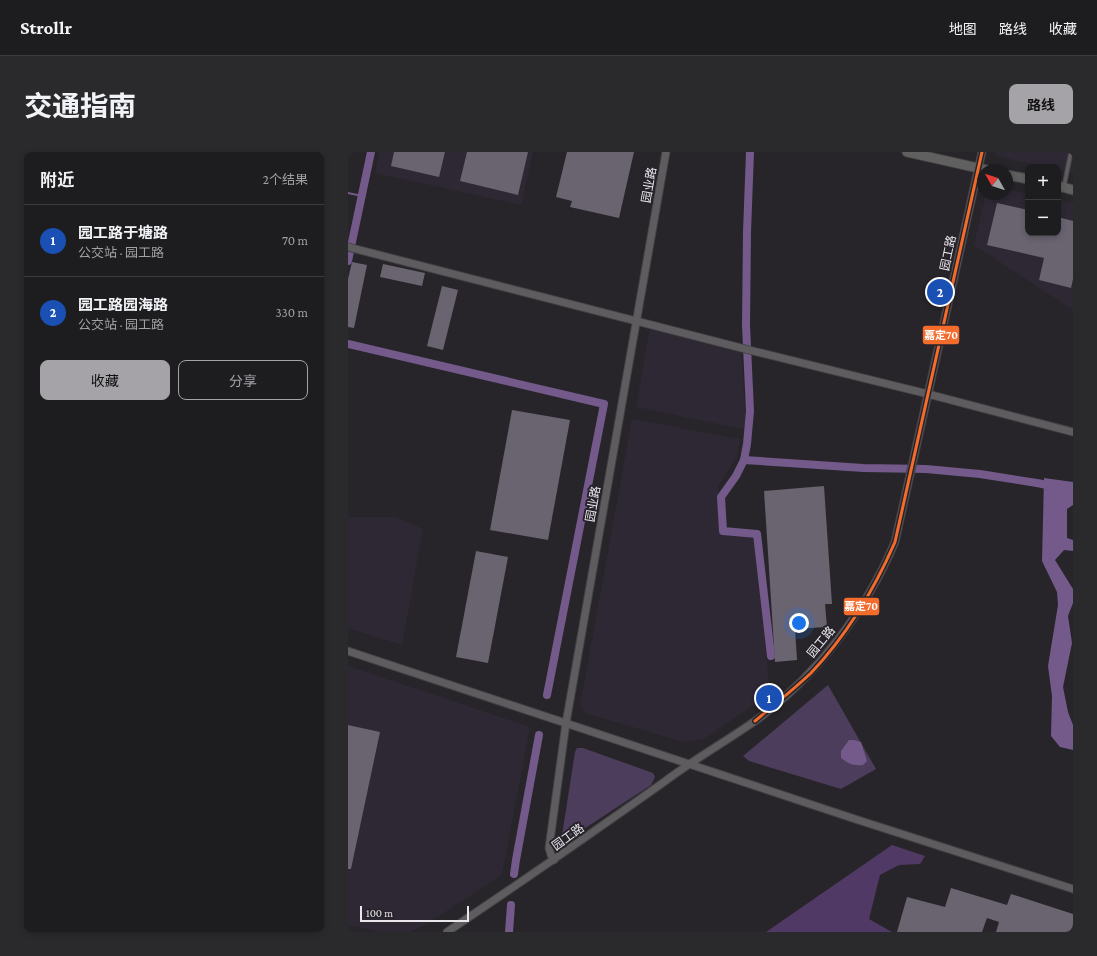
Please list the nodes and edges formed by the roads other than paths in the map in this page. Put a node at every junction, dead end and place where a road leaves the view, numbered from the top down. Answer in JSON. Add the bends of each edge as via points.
{"nodes":[{"id":1,"x":666,"y":152,"type":"edge"},
{"id":2,"x":907,"y":152,"type":"edge"},
{"id":3,"x":982,"y":152,"type":"edge"},
{"id":4,"x":1071,"y":152,"type":"edge"},
{"id":5,"x":979,"y":164,"type":"edge"},
{"id":6,"x":977,"y":168,"type":"edge"},
{"id":7,"x":977,"y":173,"type":"edge"},
{"id":8,"x":1013,"y":176,"type":"edge"},
{"id":9,"x":1025,"y":178,"type":"edge"},
{"id":10,"x":1061,"y":187,"type":"edge"},
{"id":11,"x":1073,"y":190,"type":"edge"},
{"id":12,"x":348,"y":247,"type":"edge"},
{"id":13,"x":636,"y":320,"type":"junction"},
{"id":14,"x":928,"y":394,"type":"junction"},
{"id":15,"x":1072,"y":432,"type":"edge"},
{"id":16,"x":348,"y":651,"type":"edge"},
{"id":17,"x":566,"y":723,"type":"junction"},
{"id":18,"x":689,"y":764,"type":"junction"},
{"id":19,"x":554,"y":860,"type":"junction"},
{"id":20,"x":1073,"y":889,"type":"edge"},
{"id":21,"x":447,"y":932,"type":"edge"}],
"edges":[{"from":1,"to":13,"type":"street","name":"园业路"},
{"from":2,"to":6,"type":"street"},
{"from":3,"to":5,"type":"street","name":"园工路"},
{"from":4,"to":10,"type":"lane"},
{"from":7,"to":14,"type":"street","name":"园工路"},
{"from":8,"to":9,"type":"street"},
{"from":10,"to":11,"type":"street"},
{"from":12,"to":13,"type":"street"},
{"from":13,"to":14,"type":"street"},
{"from":13,"to":17,"type":"street","name":"园业路"},
{"from":14,"to":15,"type":"street"},
{"from":14,"to":18,"type":"street","name":"园工路","via":[[895,542],[882,571],[852,620],[835,644],[796,688],[755,721]]},
{"from":16,"to":17,"type":"street"},
{"from":17,"to":18,"type":"street"},
{"from":17,"to":19,"type":"street","name":"园业路","via":[[549,848]]},
{"from":18,"to":19,"type":"street","name":"园工路"},
{"from":18,"to":20,"type":"street"},
{"from":19,"to":21,"type":"street","name":"园工路"}]}
